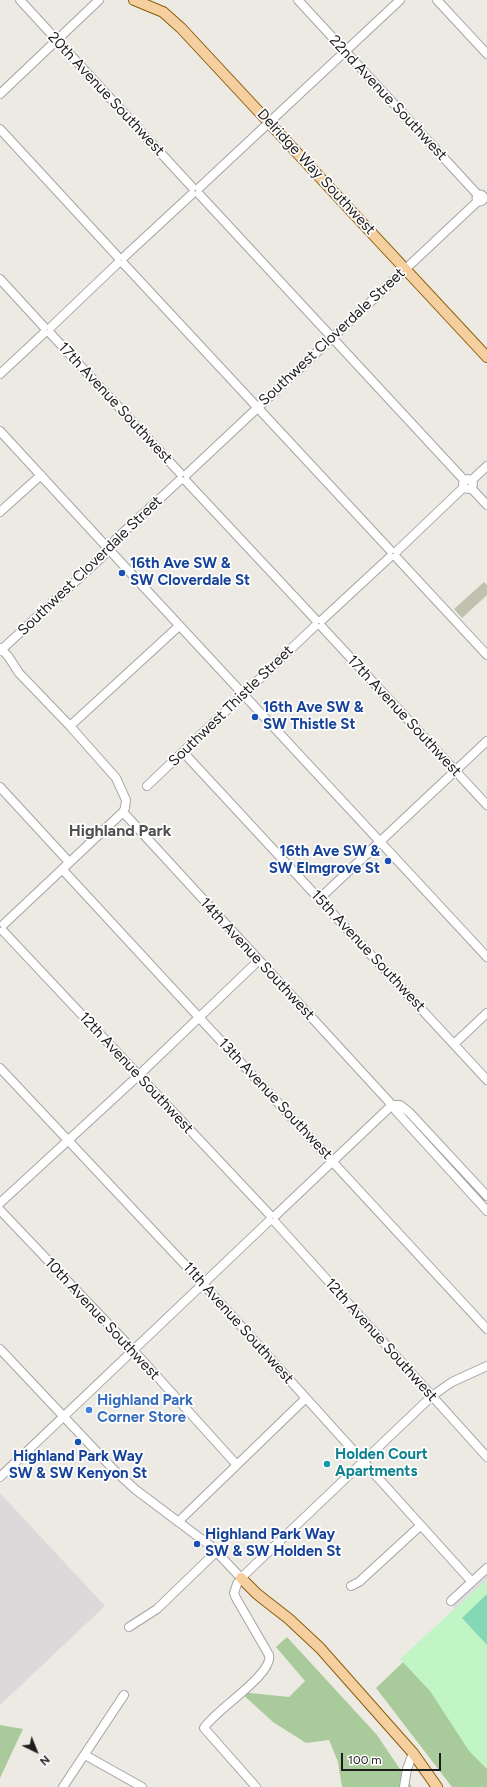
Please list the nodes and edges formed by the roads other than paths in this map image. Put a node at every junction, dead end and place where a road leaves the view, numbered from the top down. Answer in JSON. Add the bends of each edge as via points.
{"nodes":[{"id":1,"x":20,"y":0,"type":"edge"},
{"id":2,"x":99,"y":0,"type":"edge"},
{"id":3,"x":134,"y":0,"type":"edge"},
{"id":4,"x":158,"y":0,"type":"edge"},
{"id":5,"x":298,"y":0,"type":"edge"},
{"id":6,"x":400,"y":0,"type":"edge"},
{"id":7,"x":437,"y":0,"type":"edge"},
{"id":8,"x":163,"y":12,"type":"junction"},
{"id":9,"x":57,"y":40,"type":"junction"},
{"id":10,"x":345,"y":51,"type":"junction"},
{"id":11,"x":487,"y":54,"type":"edge"},
{"id":12,"x":0,"y":94,"type":"edge"},
{"id":13,"x":269,"y":122,"type":"junction"},
{"id":14,"x":0,"y":129,"type":"edge"},
{"id":15,"x":195,"y":191,"type":"junction"},
{"id":16,"x":483,"y":198,"type":"edge"},
{"id":17,"x":121,"y":260,"type":"junction"},
{"id":18,"x":406,"y":268,"type":"junction"},
{"id":19,"x":0,"y":279,"type":"edge"},
{"id":20,"x":47,"y":330,"type":"junction"},
{"id":21,"x":331,"y":338,"type":"junction"},
{"id":22,"x":487,"y":357,"type":"edge"},
{"id":23,"x":0,"y":374,"type":"edge"},
{"id":24,"x":257,"y":407,"type":"junction"},
{"id":25,"x":0,"y":430,"type":"edge"},
{"id":26,"x":487,"y":466,"type":"edge"},
{"id":27,"x":41,"y":475,"type":"junction"},
{"id":28,"x":183,"y":477,"type":"junction"},
{"id":29,"x":468,"y":484,"type":"junction"},
{"id":30,"x":487,"y":505,"type":"edge"},
{"id":31,"x":0,"y":512,"type":"edge"},
{"id":32,"x":108,"y":550,"type":"junction"},
{"id":33,"x":393,"y":554,"type":"junction"},
{"id":34,"x":319,"y":623,"type":"junction"},
{"id":35,"x":179,"y":626,"type":"junction"},
{"id":36,"x":1,"y":650,"type":"edge"},
{"id":37,"x":487,"y":655,"type":"edge"},
{"id":38,"x":243,"y":695,"type":"junction"},
{"id":39,"x":70,"y":726,"type":"junction"},
{"id":40,"x":487,"y":741,"type":"edge"},
{"id":41,"x":183,"y":752,"type":"junction"},
{"id":42,"x":455,"y":771,"type":"junction"},
{"id":43,"x":147,"y":786,"type":"dead end"},
{"id":44,"x":0,"y":787,"type":"edge"},
{"id":45,"x":487,"y":805,"type":"edge"},
{"id":46,"x":123,"y":812,"type":"junction"},
{"id":47,"x":379,"y":841,"type":"junction"},
{"id":48,"x":69,"y":862,"type":"junction"},
{"id":49,"x":62,"y":869,"type":"junction"},
{"id":50,"x":319,"y":899,"type":"junction"},
{"id":51,"x":2,"y":928,"type":"edge"},
{"id":52,"x":487,"y":957,"type":"edge"},
{"id":53,"x":258,"y":961,"type":"junction"},
{"id":54,"x":487,"y":1013,"type":"edge"},
{"id":55,"x":199,"y":1017,"type":"junction"},
{"id":56,"x":454,"y":1044,"type":"junction"},
{"id":57,"x":0,"y":1068,"type":"edge"},
{"id":58,"x":138,"y":1076,"type":"junction"},
{"id":59,"x":487,"y":1080,"type":"edge"},
{"id":60,"x":392,"y":1105,"type":"junction"},
{"id":61,"x":67,"y":1141,"type":"junction"},
{"id":62,"x":333,"y":1161,"type":"junction"},
{"id":63,"x":487,"y":1196,"type":"edge"},
{"id":64,"x":0,"y":1203,"type":"edge"},
{"id":65,"x":0,"y":1210,"type":"edge"},
{"id":66,"x":487,"y":1211,"type":"edge"},
{"id":67,"x":273,"y":1218,"type":"junction"},
{"id":68,"x":204,"y":1284,"type":"junction"},
{"id":69,"x":487,"y":1329,"type":"edge"},
{"id":70,"x":0,"y":1349,"type":"edge"},
{"id":71,"x":134,"y":1351,"type":"junction"},
{"id":72,"x":487,"y":1366,"type":"edge"},
{"id":73,"x":432,"y":1396,"type":"junction"},
{"id":74,"x":306,"y":1398,"type":"junction"},
{"id":75,"x":65,"y":1417,"type":"junction"},
{"id":76,"x":487,"y":1457,"type":"edge"},
{"id":77,"x":363,"y":1462,"type":"junction"},
{"id":78,"x":236,"y":1464,"type":"junction"},
{"id":79,"x":0,"y":1477,"type":"edge"},
{"id":80,"x":178,"y":1522,"type":"junction"},
{"id":81,"x":420,"y":1526,"type":"junction"},
{"id":82,"x":217,"y":1552,"type":"junction"},
{"id":83,"x":487,"y":1568,"type":"edge"},
{"id":84,"x":241,"y":1578,"type":"junction"},
{"id":85,"x":472,"y":1582,"type":"junction"},
{"id":86,"x":351,"y":1586,"type":"dead end"},
{"id":87,"x":451,"y":1601,"type":"dead end"},
{"id":88,"x":129,"y":1627,"type":"dead end"},
{"id":89,"x":124,"y":1695,"type":"dead end"},
{"id":90,"x":413,"y":1753,"type":"junction"},
{"id":91,"x":85,"y":1754,"type":"junction"},
{"id":92,"x":63,"y":1787,"type":"edge"},
{"id":93,"x":142,"y":1787,"type":"edge"},
{"id":94,"x":256,"y":1787,"type":"edge"},
{"id":95,"x":404,"y":1787,"type":"edge"},
{"id":96,"x":437,"y":1787,"type":"edge"}],
"edges":[{"from":1,"to":9,"type":"street","name":"20th Avenue Southwest"},
{"from":2,"to":9,"type":"street"},
{"from":3,"to":8,"type":"main road","name":"Delridge Way Southwest"},
{"from":4,"to":8,"type":"main road"},
{"from":5,"to":10,"type":"street","name":"22nd Avenue Southwest"},
{"from":6,"to":10,"type":"street"},
{"from":7,"to":11,"type":"street"},
{"from":8,"to":13,"type":"main road","name":"Delridge Way Southwest"},
{"from":9,"to":12,"type":"street"},
{"from":9,"to":15,"type":"street","name":"20th Avenue Southwest"},
{"from":10,"to":13,"type":"street"},
{"from":10,"to":16,"type":"street","name":"22nd Avenue Southwest"},
{"from":13,"to":15,"type":"street"},
{"from":13,"to":18,"type":"main road","name":"Delridge Way Southwest"},
{"from":14,"to":17,"type":"street"},
{"from":15,"to":17,"type":"street"},
{"from":15,"to":21,"type":"street","name":"20th Avenue Southwest"},
{"from":16,"to":18,"type":"street","name":"Southwest Cloverdale Street"},
{"from":17,"to":20,"type":"street"},
{"from":17,"to":24,"type":"street"},
{"from":18,"to":21,"type":"street","name":"Southwest Cloverdale Street"},
{"from":18,"to":22,"type":"main road","name":"Delridge Way Southwest"},
{"from":19,"to":20,"type":"street","name":"17th Avenue Southwest"},
{"from":20,"to":23,"type":"street"},
{"from":20,"to":28,"type":"street","name":"17th Avenue Southwest"},
{"from":21,"to":24,"type":"street","name":"Southwest Cloverdale Street"},
{"from":21,"to":29,"type":"street","name":"20th Avenue Southwest"},
{"from":24,"to":28,"type":"street","name":"Southwest Cloverdale Street"},
{"from":24,"to":33,"type":"street"},
{"from":25,"to":27,"type":"street"},
{"from":26,"to":29,"type":"street","name":"Southwest Thistle Street"},
{"from":27,"to":31,"type":"street"},
{"from":27,"to":32,"type":"street"},
{"from":28,"to":32,"type":"street","name":"Southwest Cloverdale Street","via":[[116,539]]},
{"from":28,"to":34,"type":"street","name":"17th Avenue Southwest"},
{"from":29,"to":30,"type":"street","name":"20th Avenue Southwest"},
{"from":29,"to":33,"type":"street","name":"Southwest Thistle Street"},
{"from":32,"to":35,"type":"street"},
{"from":32,"to":36,"type":"street","name":"Southwest Cloverdale Street"},
{"from":33,"to":34,"type":"street","name":"Southwest Thistle Street"},
{"from":33,"to":37,"type":"street"},
{"from":34,"to":38,"type":"street","name":"Southwest Thistle Street"},
{"from":34,"to":42,"type":"street","name":"17th Avenue Southwest"},
{"from":35,"to":38,"type":"street"},
{"from":35,"to":39,"type":"street"},
{"from":36,"to":39,"type":"street","via":[[19,673]]},
{"from":38,"to":41,"type":"street","name":"Southwest Thistle Street"},
{"from":38,"to":47,"type":"street"},
{"from":39,"to":46,"type":"street","via":[[116,778],[126,800]]},
{"from":40,"to":42,"type":"street"},
{"from":41,"to":43,"type":"street","name":"Southwest Thistle Street"},
{"from":41,"to":50,"type":"street","name":"15th Avenue Southwest"},
{"from":42,"to":45,"type":"street","name":"17th Avenue Southwest"},
{"from":42,"to":47,"type":"street"},
{"from":44,"to":48,"type":"street"},
{"from":46,"to":48,"type":"street"},
{"from":46,"to":53,"type":"street","name":"14th Avenue Southwest"},
{"from":47,"to":50,"type":"street"},
{"from":47,"to":52,"type":"street"},
{"from":48,"to":49,"type":"street"},
{"from":49,"to":51,"type":"street"},
{"from":49,"to":55,"type":"street","name":"13th Avenue Southwest"},
{"from":50,"to":56,"type":"street","name":"15th Avenue Southwest"},
{"from":51,"to":58,"type":"street","name":"12th Avenue Southwest"},
{"from":53,"to":55,"type":"street"},
{"from":53,"to":60,"type":"street","name":"14th Avenue Southwest"},
{"from":54,"to":56,"type":"street"},
{"from":55,"to":58,"type":"street"},
{"from":55,"to":62,"type":"street","name":"13th Avenue Southwest"},
{"from":56,"to":59,"type":"street","name":"15th Avenue Southwest"},
{"from":57,"to":61,"type":"street","name":"11th Avenue Southwest"},
{"from":58,"to":61,"type":"street"},
{"from":58,"to":67,"type":"street","name":"12th Avenue Southwest"},
{"from":60,"to":62,"type":"street"},
{"from":60,"to":63,"type":"street","name":"14th Avenue Southwest","via":[[400,1105],[409,1112]]},
{"from":60,"to":66,"type":"street","name":"14th Avenue Southwest"},
{"from":61,"to":64,"type":"street"},
{"from":61,"to":68,"type":"street","name":"11th Avenue Southwest"},
{"from":62,"to":67,"type":"street"},
{"from":62,"to":69,"type":"street","name":"13th Avenue Southwest"},
{"from":65,"to":71,"type":"street","name":"10th Avenue Southwest"},
{"from":67,"to":68,"type":"street"},
{"from":67,"to":73,"type":"street","name":"12th Avenue Southwest"},
{"from":68,"to":71,"type":"street"},
{"from":68,"to":74,"type":"street","name":"11th Avenue Southwest"},
{"from":70,"to":75,"type":"street"},
{"from":71,"to":75,"type":"street"},
{"from":71,"to":78,"type":"street","name":"10th Avenue Southwest"},
{"from":72,"to":73,"type":"street","via":[[452,1382]]},
{"from":73,"to":76,"type":"street","name":"12th Avenue Southwest"},
{"from":73,"to":77,"type":"street"},
{"from":74,"to":77,"type":"street","name":"11th Avenue Southwest"},
{"from":74,"to":78,"type":"street"},
{"from":75,"to":79,"type":"street"},
{"from":75,"to":80,"type":"street","via":[[114,1470]]},
{"from":77,"to":81,"type":"street","name":"11th Avenue Southwest"},
{"from":77,"to":84,"type":"street"},
{"from":78,"to":80,"type":"street"},
{"from":80,"to":82,"type":"street"},
{"from":81,"to":85,"type":"street","name":"11th Avenue Southwest"},
{"from":81,"to":86,"type":"street","via":[[359,1582]]},
{"from":82,"to":84,"type":"street"},
{"from":82,"to":88,"type":"street","via":[[157,1609]]},
{"from":83,"to":85,"type":"street"},
{"from":84,"to":90,"type":"main road","via":[[320,1648]]},
{"from":84,"to":94,"type":"street","via":[[234,1593],[269,1655],[268,1663],[253,1683],[204,1726]]},
{"from":85,"to":87,"type":"street"},
{"from":89,"to":91,"type":"street"},
{"from":90,"to":95,"type":"street"},
{"from":90,"to":96,"type":"main road"},
{"from":91,"to":92,"type":"street"},
{"from":91,"to":93,"type":"street"}]}
